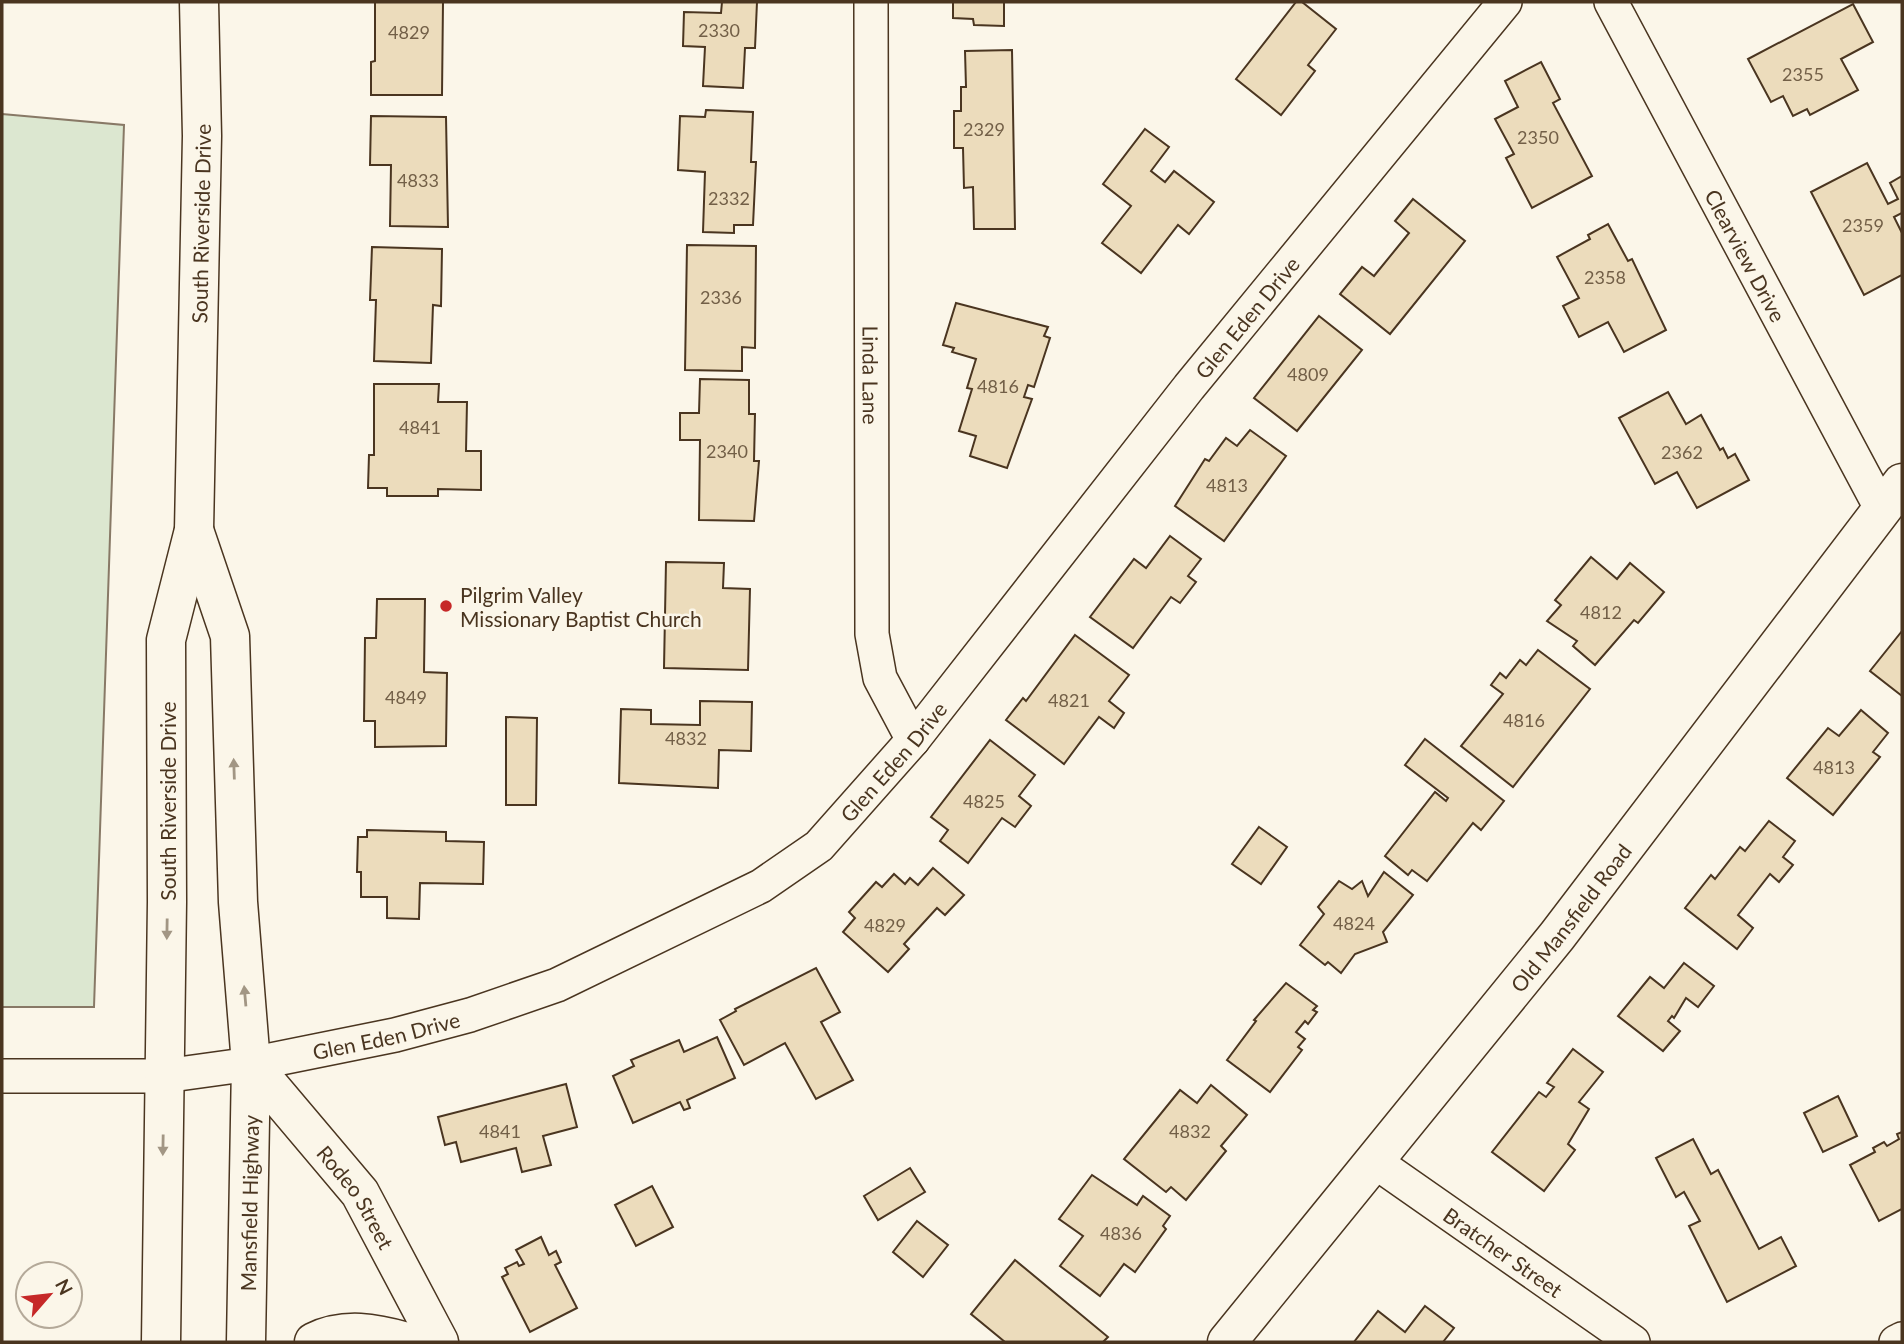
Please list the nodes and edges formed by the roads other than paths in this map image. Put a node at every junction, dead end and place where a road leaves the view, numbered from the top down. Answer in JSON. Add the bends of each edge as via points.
{"nodes":[{"id":1,"x":199,"y":2,"type":"edge"},
{"id":2,"x":871,"y":2,"type":"edge"},
{"id":3,"x":1505,"y":2,"type":"edge"},
{"id":4,"x":1611,"y":2,"type":"edge"},
{"id":5,"x":1892,"y":496,"type":"edge"},
{"id":6,"x":194,"y":530,"type":"junction"},
{"id":7,"x":913,"y":740,"type":"junction"},
{"id":8,"x":251,"y":1064,"type":"junction"},
{"id":9,"x":2,"y":1076,"type":"edge"},
{"id":10,"x":164,"y":1076,"type":"junction"},
{"id":11,"x":1374,"y":1161,"type":"junction"},
{"id":12,"x":1902,"y":1339,"type":"edge"},
{"id":13,"x":160,"y":1342,"type":"edge"},
{"id":14,"x":246,"y":1342,"type":"edge"},
{"id":15,"x":314,"y":1342,"type":"edge"},
{"id":16,"x":407,"y":1342,"type":"edge"},
{"id":17,"x":439,"y":1342,"type":"edge"},
{"id":18,"x":1227,"y":1342,"type":"edge"},
{"id":19,"x":1633,"y":1342,"type":"edge"},
{"id":20,"x":1896,"y":1342,"type":"edge"}],
"edges":[{"from":1,"to":6,"type":"main road","name":"South Riverside Drive","via":[[202,136]]},
{"from":2,"to":7,"type":"street","name":"Linda Lane","via":[[872,634],[880,678]]},
{"from":3,"to":7,"type":"street","name":"Glen Eden Drive","via":[[1189,387]]},
{"from":4,"to":5,"type":"street","name":"Clearview Drive"},
{"from":5,"to":11,"type":"main road","name":"Old Mansfield Road","via":[[1557,936]]},
{"from":8,"to":6,"type":"main road","name":"South Riverside Drive","one_way":true,"via":[[237,902],[230,636]]},
{"from":6,"to":10,"type":"main road","name":"South Riverside Drive","one_way":true,"via":[[166,640]]},
{"from":7,"to":8,"type":"street","name":"Glen Eden Drive","via":[[819,846],[749,892],[556,985],[483,1011],[395,1035]]},
{"from":8,"to":10,"type":"street","name":"Glen Eden Drive"},
{"from":8,"to":14,"type":"main road","name":"Mansfield Highway"},
{"from":8,"to":17,"type":"main road","name":"Rodeo Street","via":[[360,1193]]},
{"from":9,"to":10,"type":"street","name":"Glen Eden Drive"},
{"from":10,"to":13,"type":"main road","one_way":true},
{"from":11,"to":18,"type":"main road","name":"Old Mansfield Road"},
{"from":11,"to":19,"type":"street","name":"Bratcher Street"},
{"from":12,"to":20,"type":"street"},
{"from":15,"to":16,"type":"main road","via":[[333,1333],[376,1334]]}]}
